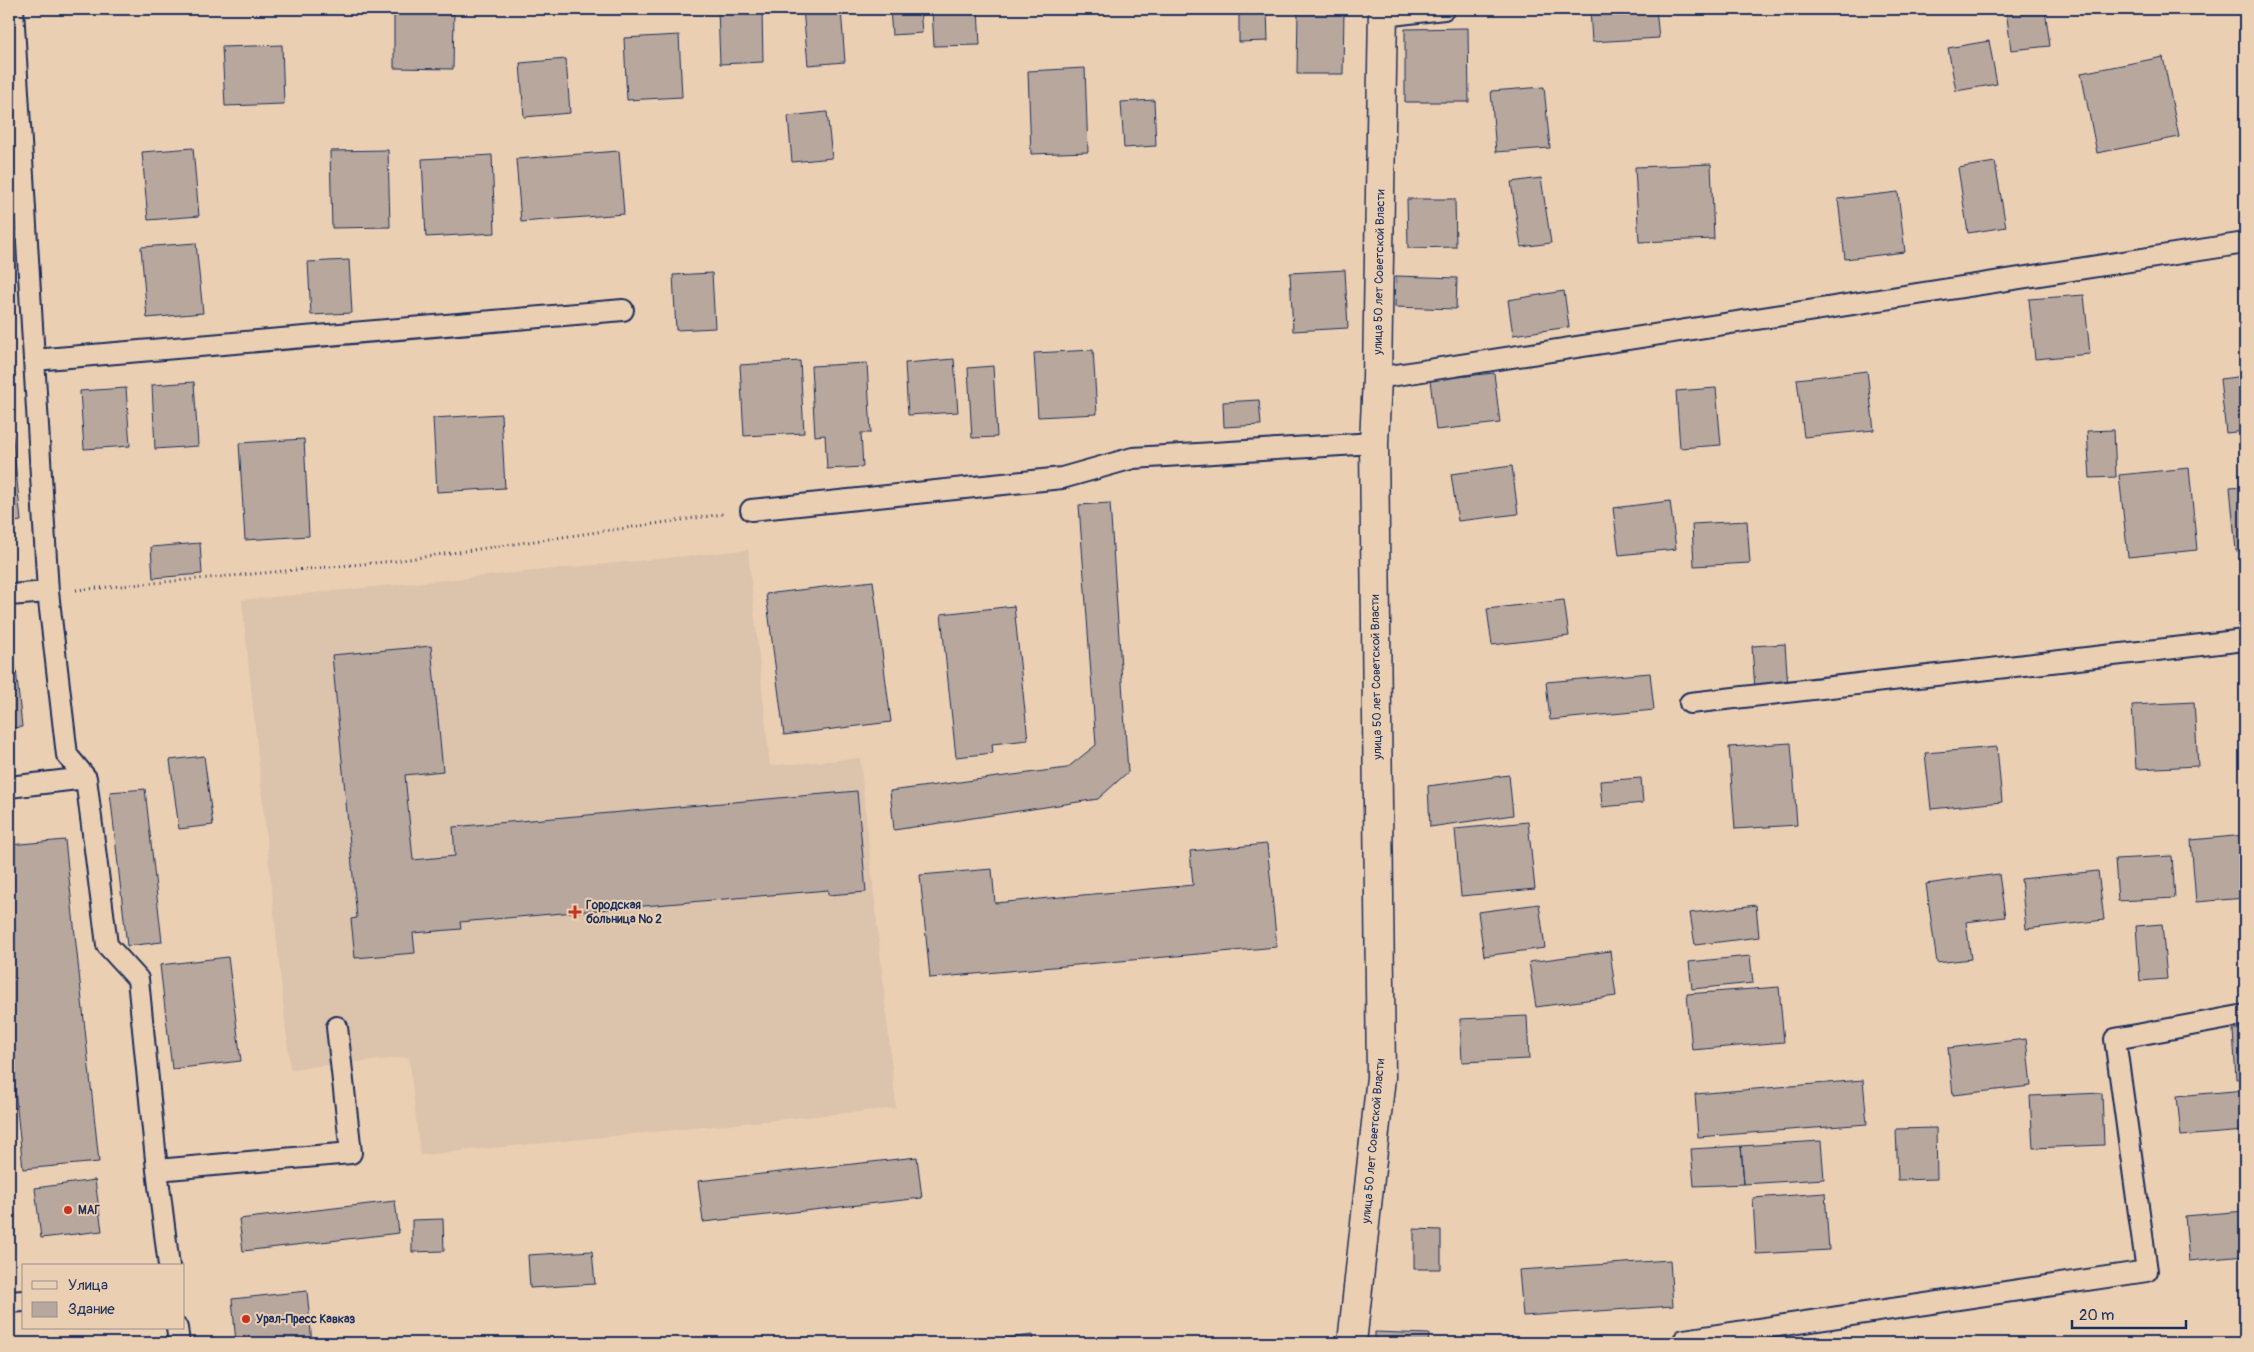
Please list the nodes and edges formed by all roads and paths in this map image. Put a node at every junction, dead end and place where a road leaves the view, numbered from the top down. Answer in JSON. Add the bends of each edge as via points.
{"nodes":[{"id":1,"x":13,"y":9,"type":"edge"},
{"id":2,"x":1444,"y":9,"type":"edge"},
{"id":3,"x":1383,"y":13,"type":"edge"},
{"id":4,"x":2245,"y":243,"type":"edge"},
{"id":5,"x":623,"y":310,"type":"dead end"},
{"id":6,"x":34,"y":360,"type":"junction"},
{"id":7,"x":1377,"y":378,"type":"junction"},
{"id":8,"x":1374,"y":443,"type":"junction"},
{"id":9,"x":751,"y":510,"type":"joint"},
{"id":10,"x":48,"y":592,"type":"junction"},
{"id":11,"x":9,"y":595,"type":"edge"},
{"id":12,"x":2245,"y":640,"type":"edge"},
{"id":13,"x":1690,"y":703,"type":"dead end"},
{"id":14,"x":86,"y":778,"type":"junction"},
{"id":15,"x":9,"y":786,"type":"edge"},
{"id":16,"x":2245,"y":1015,"type":"edge"},
{"id":17,"x":338,"y":1027,"type":"dead end"},
{"id":18,"x":157,"y":1170,"type":"junction"},
{"id":19,"x":169,"y":1264,"type":"edge"},
{"id":20,"x":22,"y":1301,"type":"edge"},
{"id":21,"x":9,"y":1302,"type":"edge"},
{"id":22,"x":177,"y":1330,"type":"edge"},
{"id":23,"x":179,"y":1343,"type":"edge"},
{"id":24,"x":1352,"y":1343,"type":"edge"},
{"id":25,"x":1684,"y":1343,"type":"edge"}],
"edges":[{"from":1,"to":6,"type":"lane"},
{"from":2,"to":3,"type":"lane"},
{"from":3,"to":7,"type":"street","name":"улица 50 лет Советской Власти"},
{"from":4,"to":7,"type":"lane"},
{"from":5,"to":6,"type":"lane"},
{"from":6,"to":10,"type":"lane"},
{"from":7,"to":8,"type":"street","name":"улица 50 лет Советской Власти"},
{"from":8,"to":9,"type":"lane","via":[[1133,458],[1062,478]]},
{"from":8,"to":24,"type":"street","name":"улица 50 лет Советской Власти","via":[[1381,1077]]},
{"from":9,"to":10,"type":"path","via":[[395,561]]},
{"from":10,"to":11,"type":"lane"},
{"from":10,"to":14,"type":"lane","via":[[67,755]]},
{"from":12,"to":13,"type":"lane"},
{"from":14,"to":15,"type":"lane"},
{"from":14,"to":18,"type":"lane","via":[[107,945],[138,979]]},
{"from":16,"to":25,"type":"lane","via":[[2115,1039],[2147,1271],[1684,1340]]},
{"from":17,"to":18,"type":"lane","via":[[351,1153]]},
{"from":18,"to":19,"type":"lane"},
{"from":20,"to":21,"type":"lane"},
{"from":22,"to":23,"type":"lane"}]}
